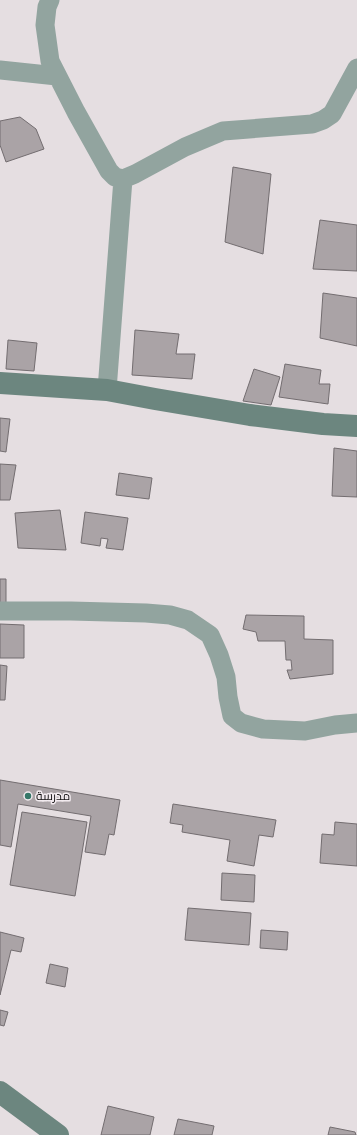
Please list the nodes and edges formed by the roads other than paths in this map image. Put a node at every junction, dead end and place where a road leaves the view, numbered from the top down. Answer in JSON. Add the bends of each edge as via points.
{"nodes":[{"id":1,"x":50,"y":0,"type":"edge"},
{"id":2,"x":357,"y":68,"type":"edge"},
{"id":3,"x":0,"y":70,"type":"edge"},
{"id":4,"x":57,"y":76,"type":"junction"},
{"id":5,"x":124,"y":179,"type":"junction"},
{"id":6,"x":0,"y":383,"type":"edge"},
{"id":7,"x":107,"y":390,"type":"junction"},
{"id":8,"x":357,"y":426,"type":"edge"},
{"id":9,"x":0,"y":611,"type":"edge"},
{"id":10,"x":357,"y":723,"type":"edge"},
{"id":11,"x":0,"y":1092,"type":"edge"},
{"id":12,"x":58,"y":1135,"type":"edge"}],
"edges":[{"from":1,"to":4,"type":"street","via":[[45,25],[50,61]]},
{"from":2,"to":5,"type":"street","via":[[332,114],[323,120],[312,124],[223,131],[185,147]]},
{"from":3,"to":4,"type":"street"},
{"from":4,"to":5,"type":"street","via":[[109,171],[115,177]]},
{"from":5,"to":7,"type":"street"},
{"from":6,"to":7,"type":"street"},
{"from":7,"to":8,"type":"street","via":[[250,415]]},
{"from":9,"to":10,"type":"street","via":[[146,613],[188,620],[210,635],[226,677],[232,716],[241,723],[263,729],[305,731]]},
{"from":11,"to":12,"type":"street"}]}
